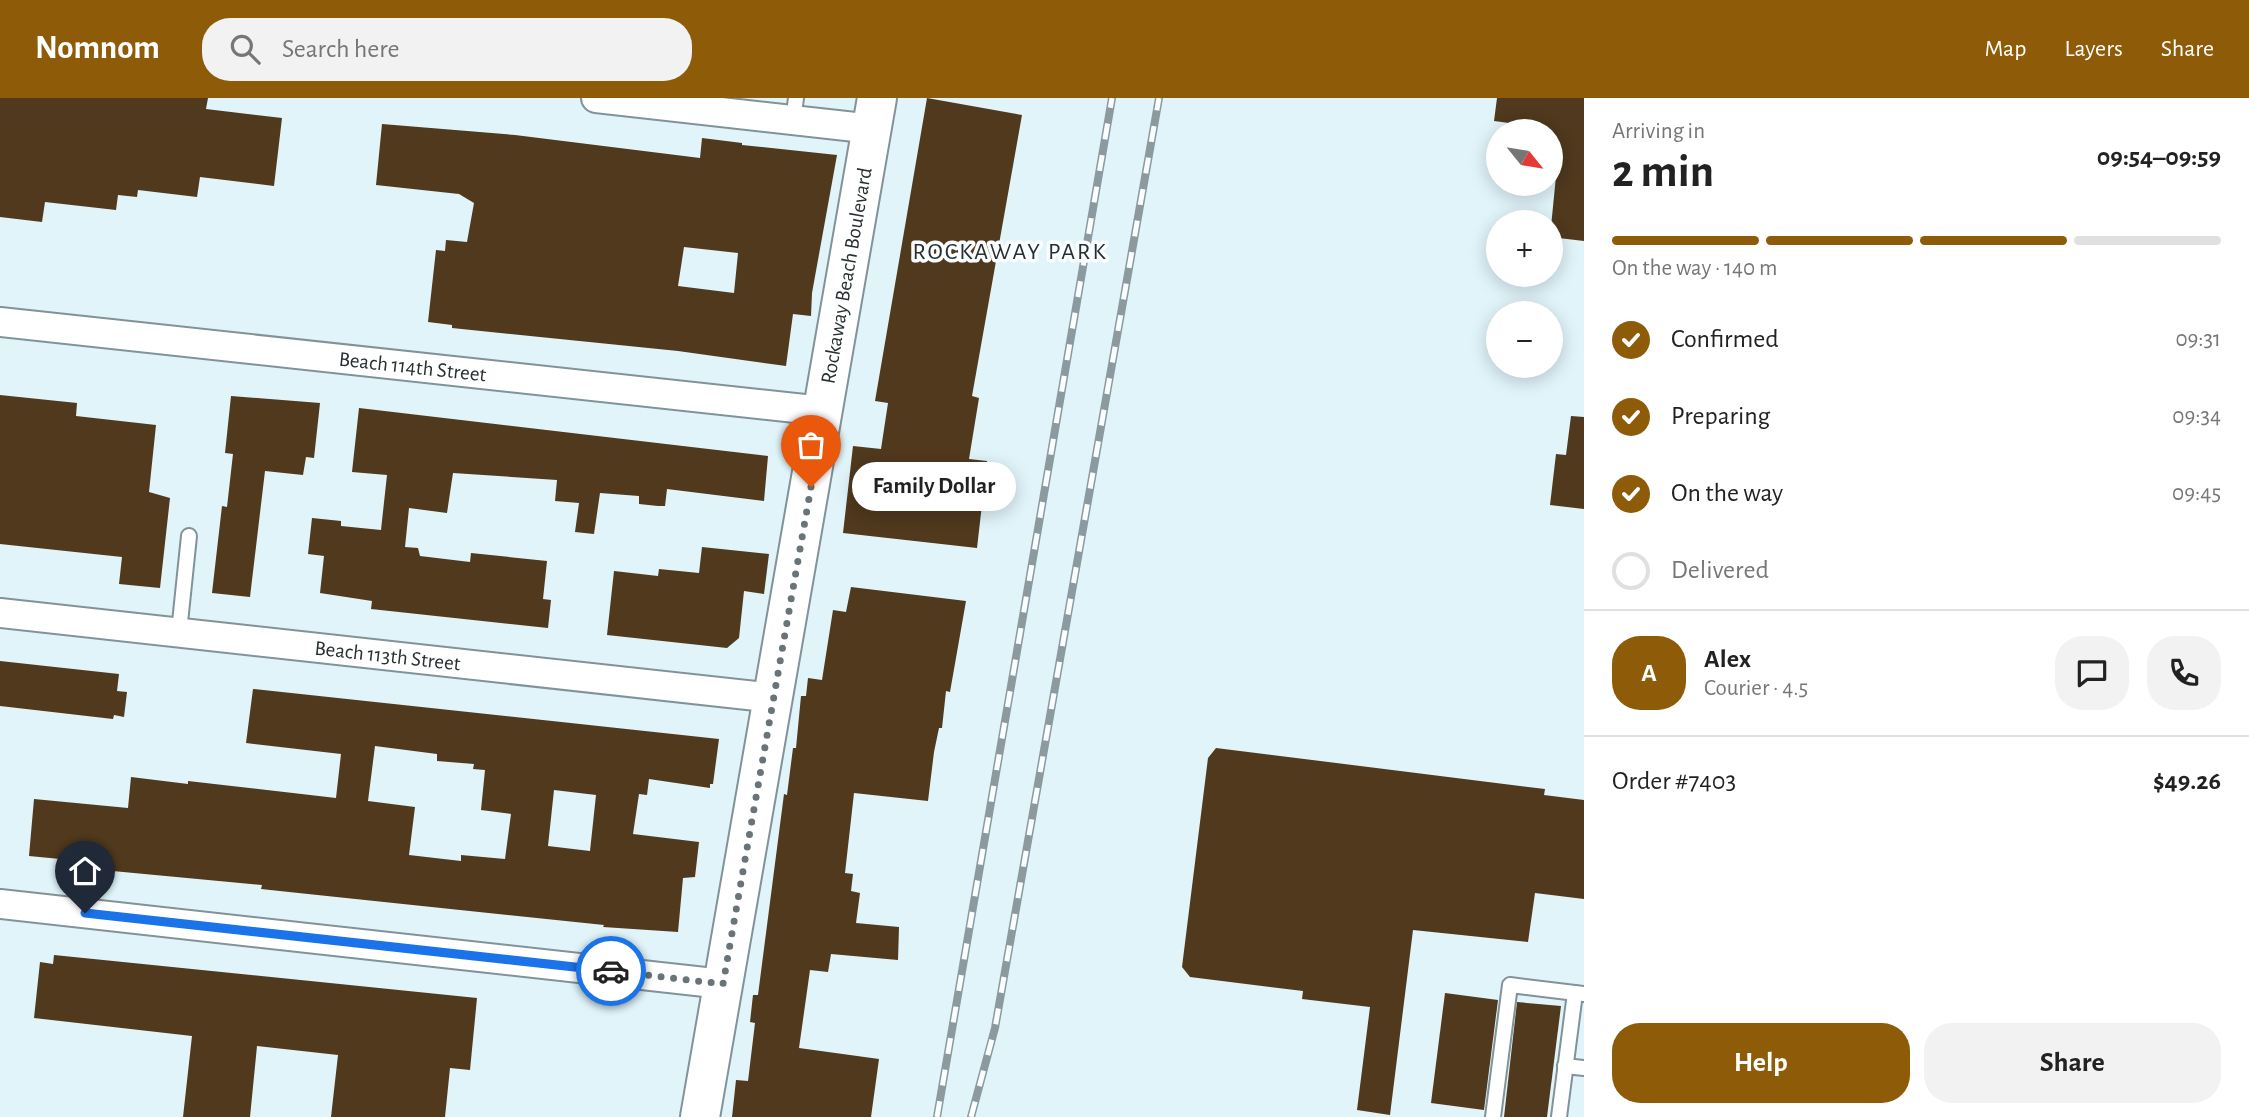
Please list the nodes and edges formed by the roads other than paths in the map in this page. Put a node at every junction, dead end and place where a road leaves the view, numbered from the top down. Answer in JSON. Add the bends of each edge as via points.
{"nodes":[{"id":1,"x":596,"y":98,"type":"edge"},
{"id":2,"x":795,"y":109,"type":"edge"},
{"id":3,"x":875,"y":113,"type":"edge"},
{"id":4,"x":0,"y":323,"type":"edge"},
{"id":5,"x":823,"y":411,"type":"junction"},
{"id":6,"x":189,"y":536,"type":"dead end"},
{"id":7,"x":0,"y":613,"type":"edge"},
{"id":8,"x":179,"y":632,"type":"junction"},
{"id":9,"x":774,"y":698,"type":"junction"},
{"id":10,"x":0,"y":904,"type":"edge"},
{"id":11,"x":723,"y":984,"type":"junction"},
{"id":12,"x":1579,"y":993,"type":"edge"},
{"id":13,"x":1565,"y":1066,"type":"junction"},
{"id":14,"x":1584,"y":1068,"type":"edge"},
{"id":15,"x":700,"y":1117,"type":"edge"},
{"id":16,"x":1493,"y":1117,"type":"edge"},
{"id":17,"x":1559,"y":1117,"type":"edge"}],
"edges":[{"from":1,"to":2,"type":"street"},
{"from":2,"to":3,"type":"street"},
{"from":3,"to":5,"type":"street","name":"Rockaway Beach Boulevard"},
{"from":4,"to":5,"type":"street","name":"Beach 114th Street"},
{"from":5,"to":9,"type":"street","name":"Rockaway Beach Boulevard"},
{"from":6,"to":8,"type":"lane"},
{"from":7,"to":8,"type":"street","name":"Beach 113th Street"},
{"from":8,"to":9,"type":"street","name":"Beach 113th Street"},
{"from":9,"to":11,"type":"street","name":"Rockaway Beach Boulevard"},
{"from":10,"to":11,"type":"street"},
{"from":11,"to":15,"type":"street","name":"Rockaway Beach Boulevard"},
{"from":12,"to":13,"type":"lane"},
{"from":12,"to":16,"type":"lane","via":[[1510,985]]},
{"from":13,"to":14,"type":"lane"},
{"from":13,"to":17,"type":"lane"}]}
